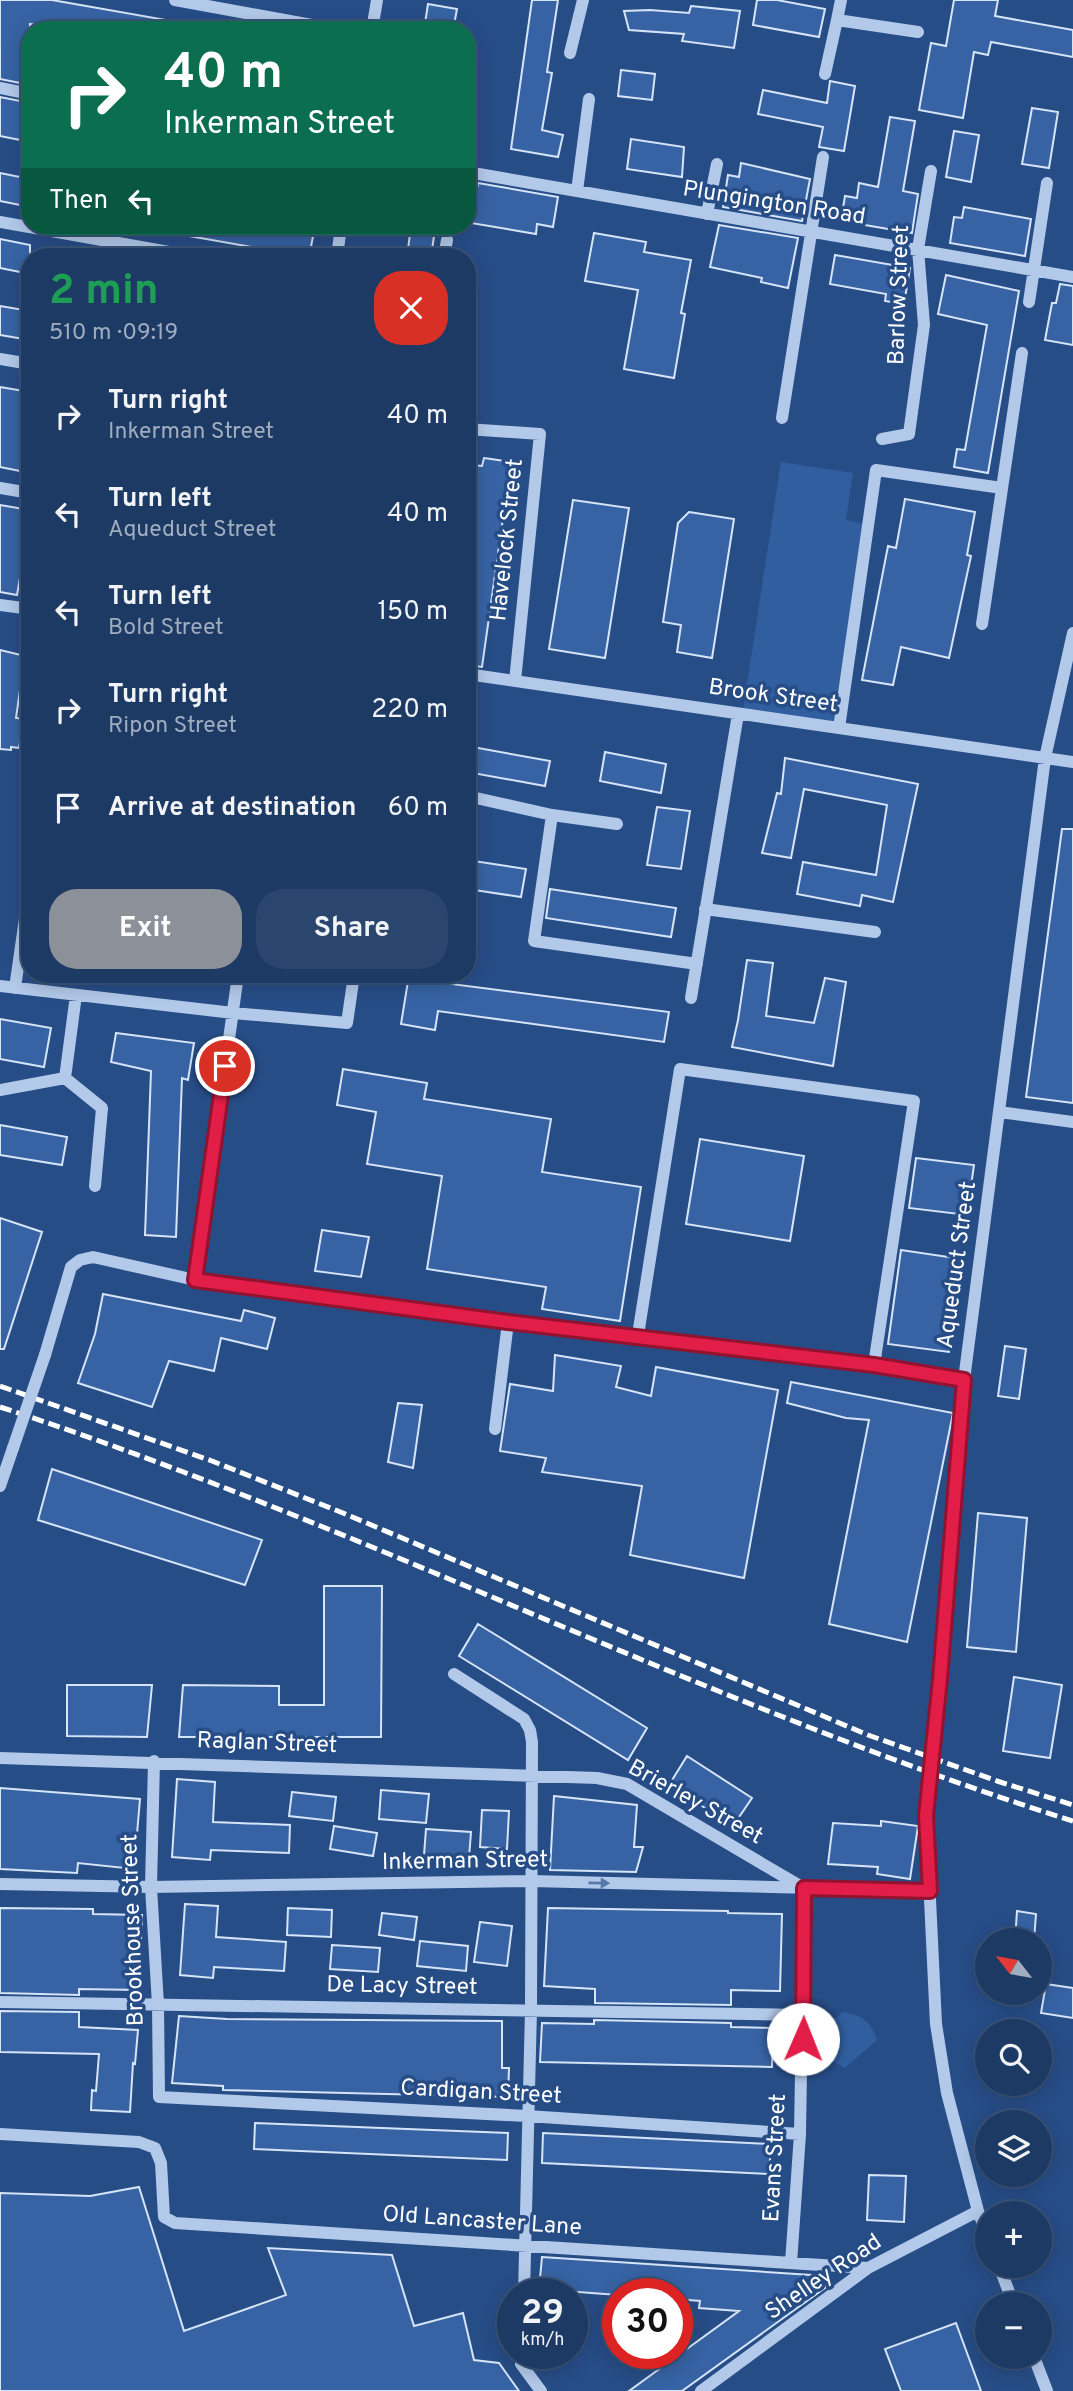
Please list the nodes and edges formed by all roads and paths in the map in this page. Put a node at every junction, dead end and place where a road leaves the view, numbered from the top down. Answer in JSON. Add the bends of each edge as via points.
{"nodes":[{"id":1,"x":175,"y":0,"type":"edge"},
{"id":2,"x":377,"y":0,"type":"edge"},
{"id":3,"x":583,"y":0,"type":"edge"},
{"id":4,"x":841,"y":0,"type":"edge"},
{"id":5,"x":837,"y":20,"type":"junction"},
{"id":6,"x":290,"y":21,"type":"edge"},
{"id":7,"x":374,"y":21,"type":"edge"},
{"id":8,"x":918,"y":32,"type":"dead end"},
{"id":9,"x":570,"y":54,"type":"dead end"},
{"id":10,"x":825,"y":74,"type":"dead end"},
{"id":11,"x":0,"y":88,"type":"edge"},
{"id":12,"x":21,"y":92,"type":"edge"},
{"id":13,"x":589,"y":99,"type":"dead end"},
{"id":14,"x":823,"y":157,"type":"dead end"},
{"id":15,"x":717,"y":164,"type":"dead end"},
{"id":16,"x":931,"y":171,"type":"dead end"},
{"id":17,"x":476,"y":174,"type":"edge"},
{"id":18,"x":1047,"y":183,"type":"dead end"},
{"id":19,"x":577,"y":191,"type":"junction"},
{"id":20,"x":707,"y":214,"type":"junction"},
{"id":21,"x":0,"y":222,"type":"edge"},
{"id":22,"x":21,"y":226,"type":"edge"},
{"id":23,"x":811,"y":232,"type":"junction"},
{"id":24,"x":73,"y":235,"type":"edge"},
{"id":25,"x":447,"y":240,"type":"dead end"},
{"id":26,"x":146,"y":248,"type":"edge"},
{"id":27,"x":446,"y":248,"type":"edge"},
{"id":28,"x":918,"y":249,"type":"junction"},
{"id":29,"x":1034,"y":270,"type":"junction"},
{"id":30,"x":1073,"y":277,"type":"edge"},
{"id":31,"x":1030,"y":302,"type":"dead end"},
{"id":32,"x":1022,"y":353,"type":"dead end"},
{"id":33,"x":0,"y":359,"type":"edge"},
{"id":34,"x":21,"y":362,"type":"edge"},
{"id":35,"x":782,"y":418,"type":"dead end"},
{"id":36,"x":476,"y":430,"type":"edge"},
{"id":37,"x":882,"y":439,"type":"dead end"},
{"id":38,"x":0,"y":488,"type":"edge"},
{"id":39,"x":1002,"y":488,"type":"junction"},
{"id":40,"x":21,"y":491,"type":"edge"},
{"id":41,"x":0,"y":605,"type":"edge"},
{"id":42,"x":21,"y":608,"type":"edge"},
{"id":43,"x":982,"y":624,"type":"dead end"},
{"id":44,"x":1073,"y":633,"type":"edge"},
{"id":45,"x":476,"y":675,"type":"edge"},
{"id":46,"x":515,"y":681,"type":"junction"},
{"id":47,"x":738,"y":714,"type":"junction"},
{"id":48,"x":839,"y":728,"type":"junction"},
{"id":49,"x":1045,"y":758,"type":"junction"},
{"id":50,"x":1073,"y":762,"type":"edge"},
{"id":51,"x":476,"y":798,"type":"edge"},
{"id":52,"x":552,"y":815,"type":"junction"},
{"id":53,"x":617,"y":824,"type":"dead end"},
{"id":54,"x":705,"y":909,"type":"junction"},
{"id":55,"x":875,"y":932,"type":"dead end"},
{"id":56,"x":21,"y":946,"type":"edge"},
{"id":57,"x":697,"y":964,"type":"junction"},
{"id":58,"x":237,"y":983,"type":"edge"},
{"id":59,"x":353,"y":983,"type":"edge"},
{"id":60,"x":0,"y":986,"type":"edge"},
{"id":61,"x":15,"y":988,"type":"junction"},
{"id":62,"x":76,"y":995,"type":"junction"},
{"id":63,"x":691,"y":998,"type":"dead end"},
{"id":64,"x":233,"y":1013,"type":"junction"},
{"id":65,"x":65,"y":1078,"type":"junction"},
{"id":66,"x":0,"y":1090,"type":"edge"},
{"id":67,"x":999,"y":1112,"type":"junction"},
{"id":68,"x":1073,"y":1122,"type":"edge"},
{"id":69,"x":95,"y":1186,"type":"dead end"},
{"id":70,"x":195,"y":1280,"type":"junction"},
{"id":71,"x":508,"y":1322,"type":"junction"},
{"id":72,"x":638,"y":1335,"type":"junction"},
{"id":73,"x":874,"y":1365,"type":"junction"},
{"id":74,"x":964,"y":1380,"type":"junction"},
{"id":75,"x":495,"y":1429,"type":"dead end"},
{"id":76,"x":0,"y":1486,"type":"edge"},
{"id":77,"x":454,"y":1674,"type":"dead end"},
{"id":78,"x":0,"y":1758,"type":"edge"},
{"id":79,"x":154,"y":1761,"type":"junction"},
{"id":80,"x":533,"y":1775,"type":"junction"},
{"id":81,"x":531,"y":1881,"type":"junction"},
{"id":82,"x":0,"y":1884,"type":"edge"},
{"id":83,"x":150,"y":1887,"type":"junction"},
{"id":84,"x":804,"y":1888,"type":"junction"},
{"id":85,"x":930,"y":1891,"type":"junction"},
{"id":86,"x":0,"y":2002,"type":"edge"},
{"id":87,"x":158,"y":2005,"type":"junction"},
{"id":88,"x":531,"y":2010,"type":"junction"},
{"id":89,"x":803,"y":2015,"type":"junction"},
{"id":90,"x":159,"y":2097,"type":"joint"},
{"id":91,"x":527,"y":2116,"type":"junction"},
{"id":92,"x":0,"y":2134,"type":"edge"},
{"id":93,"x":800,"y":2134,"type":"junction"},
{"id":94,"x":975,"y":2201,"type":"edge"},
{"id":95,"x":975,"y":2213,"type":"edge"},
{"id":96,"x":524,"y":2246,"type":"junction"},
{"id":97,"x":791,"y":2263,"type":"junction"},
{"id":98,"x":868,"y":2268,"type":"junction"},
{"id":99,"x":524,"y":2278,"type":"edge"},
{"id":100,"x":525,"y":2369,"type":"edge"},
{"id":101,"x":1039,"y":2369,"type":"edge"},
{"id":102,"x":541,"y":2391,"type":"edge"},
{"id":103,"x":701,"y":2391,"type":"edge"},
{"id":104,"x":1047,"y":2391,"type":"edge"}],
"edges":[{"from":1,"to":6,"type":"street"},
{"from":2,"to":7,"type":"street"},
{"from":3,"to":9,"type":"street"},
{"from":4,"to":5,"type":"street"},
{"from":5,"to":8,"type":"street"},
{"from":5,"to":10,"type":"street"},
{"from":11,"to":12,"type":"street"},
{"from":13,"to":19,"type":"street"},
{"from":14,"to":23,"type":"street"},
{"from":15,"to":20,"type":"street"},
{"from":16,"to":28,"type":"street","name":"Barlow Street"},
{"from":17,"to":19,"type":"street","name":"Plungington Road"},
{"from":18,"to":29,"type":"street"},
{"from":19,"to":20,"type":"street","name":"Plungington Road"},
{"from":20,"to":23,"type":"street","name":"Plungington Road"},
{"from":21,"to":22,"type":"street"},
{"from":23,"to":28,"type":"street","name":"Plungington Road"},
{"from":23,"to":35,"type":"street"},
{"from":24,"to":26,"type":"street"},
{"from":25,"to":27,"type":"street"},
{"from":28,"to":29,"type":"street","name":"Plungington Road"},
{"from":28,"to":37,"type":"street","name":"Barlow Street","via":[[924,325],[909,435]]},
{"from":29,"to":30,"type":"street","name":"Plungington Road"},
{"from":29,"to":31,"type":"street"},
{"from":32,"to":39,"type":"street"},
{"from":33,"to":34,"type":"street"},
{"from":36,"to":46,"type":"street","name":"Havelock Street","via":[[540,434]]},
{"from":38,"to":40,"type":"street"},
{"from":39,"to":43,"type":"street"},
{"from":39,"to":48,"type":"street","via":[[876,470]]},
{"from":41,"to":42,"type":"street"},
{"from":44,"to":49,"type":"street","name":"Aqueduct Street"},
{"from":45,"to":46,"type":"street","name":"Brook Street"},
{"from":46,"to":47,"type":"street","name":"Brook Street"},
{"from":47,"to":48,"type":"street","name":"Brook Street"},
{"from":47,"to":54,"type":"street"},
{"from":48,"to":49,"type":"street","name":"Brook Street"},
{"from":49,"to":50,"type":"street","name":"Brook Street"},
{"from":49,"to":67,"type":"street","name":"Aqueduct Street"},
{"from":51,"to":52,"type":"street"},
{"from":52,"to":53,"type":"street"},
{"from":52,"to":57,"type":"street","via":[[534,941]]},
{"from":54,"to":55,"type":"street"},
{"from":54,"to":57,"type":"street"},
{"from":56,"to":61,"type":"street"},
{"from":57,"to":63,"type":"street"},
{"from":58,"to":64,"type":"street"},
{"from":59,"to":64,"type":"street","via":[[347,1023]]},
{"from":60,"to":61,"type":"street"},
{"from":61,"to":62,"type":"street"},
{"from":62,"to":64,"type":"street"},
{"from":62,"to":65,"type":"street"},
{"from":64,"to":70,"type":"street"},
{"from":65,"to":66,"type":"street"},
{"from":65,"to":69,"type":"street","via":[[102,1108]]},
{"from":67,"to":68,"type":"street"},
{"from":67,"to":74,"type":"street","name":"Aqueduct Street"},
{"from":70,"to":71,"type":"street"},
{"from":70,"to":76,"type":"street","bridge":true,"via":[[93,1257],[71,1267]]},
{"from":71,"to":72,"type":"street"},
{"from":71,"to":75,"type":"street"},
{"from":72,"to":73,"type":"street"},
{"from":72,"to":73,"type":"street","via":[[680,1069],[914,1101]]},
{"from":73,"to":74,"type":"street"},
{"from":74,"to":85,"type":"street","name":"Aqueduct Street","via":[[926,1816]]},
{"from":77,"to":80,"type":"street","via":[[524,1719],[530,1730]]},
{"from":78,"to":79,"type":"street","name":"Raglan Street"},
{"from":79,"to":80,"type":"street","name":"Raglan Street"},
{"from":79,"to":83,"type":"street","name":"Brookhouse Street"},
{"from":80,"to":81,"type":"street"},
{"from":80,"to":84,"type":"street","name":"Brierley Street","via":[[627,1784]]},
{"from":81,"to":83,"type":"street","name":"Inkerman Street"},
{"from":81,"to":84,"type":"street","name":"Inkerman Street","one_way":true},
{"from":81,"to":88,"type":"street"},
{"from":82,"to":83,"type":"street","name":"Inkerman Street"},
{"from":83,"to":87,"type":"street","name":"Brookhouse Street"},
{"from":84,"to":85,"type":"street","name":"Inkerman Street"},
{"from":84,"to":89,"type":"street","name":"Evans Street"},
{"from":85,"to":94,"type":"street","name":"Aqueduct Street","via":[[936,2024],[947,2092]]},
{"from":86,"to":87,"type":"street","name":"De Lacy Street"},
{"from":87,"to":88,"type":"street","name":"De Lacy Street"},
{"from":87,"to":90,"type":"street","name":"Brookhouse Street"},
{"from":88,"to":89,"type":"street","name":"De Lacy Street"},
{"from":88,"to":91,"type":"street"},
{"from":89,"to":93,"type":"street","name":"Evans Street"},
{"from":90,"to":91,"type":"street","name":"Cardigan Street"},
{"from":91,"to":93,"type":"street","name":"Cardigan Street"},
{"from":91,"to":96,"type":"street"},
{"from":92,"to":96,"type":"street","name":"Old Lancaster Lane","via":[[139,2142],[155,2148],[161,2163],[164,2217],[175,2223]]},
{"from":93,"to":97,"type":"street","name":"Evans Street"},
{"from":95,"to":98,"type":"street","name":"Shelley Road"},
{"from":96,"to":97,"type":"street","name":"Old Lancaster Lane"},
{"from":96,"to":99,"type":"street"},
{"from":97,"to":98,"type":"street","name":"Old Lancaster Lane"},
{"from":98,"to":103,"type":"street","name":"Shelley Road"},
{"from":100,"to":102,"type":"street"},
{"from":101,"to":104,"type":"street"}]}
